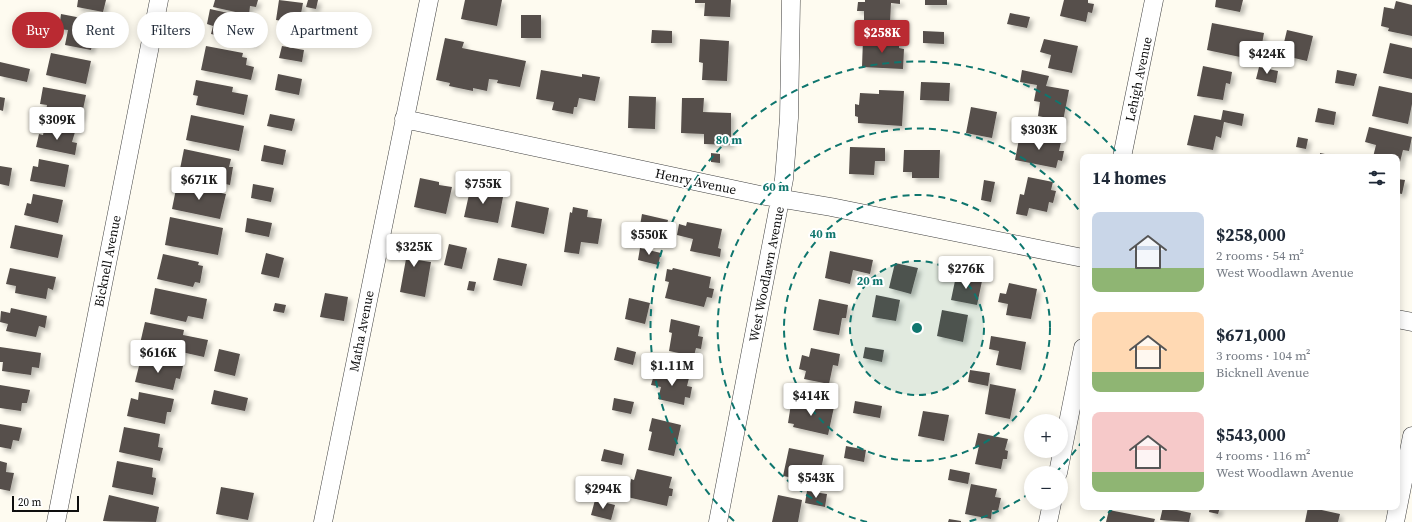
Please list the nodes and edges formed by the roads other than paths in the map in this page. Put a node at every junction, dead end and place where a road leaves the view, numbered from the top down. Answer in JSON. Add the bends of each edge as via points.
{"nodes":[{"id":1,"x":159,"y":0,"type":"edge"},
{"id":2,"x":429,"y":0,"type":"edge"},
{"id":3,"x":791,"y":0,"type":"edge"},
{"id":4,"x":1154,"y":0,"type":"edge"},
{"id":5,"x":404,"y":119,"type":"junction"},
{"id":6,"x":1123,"y":154,"type":"edge"},
{"id":7,"x":781,"y":198,"type":"junction"},
{"id":8,"x":1080,"y":257,"type":"edge"},
{"id":9,"x":1400,"y":320,"type":"edge"},
{"id":10,"x":1412,"y":322,"type":"edge"},
{"id":11,"x":1080,"y":363,"type":"edge"},
{"id":12,"x":1412,"y":436,"type":"edge"},
{"id":13,"x":1059,"y":466,"type":"edge"},
{"id":14,"x":1400,"y":497,"type":"edge"},
{"id":15,"x":1051,"y":510,"type":"edge"},
{"id":16,"x":1397,"y":510,"type":"edge"},
{"id":17,"x":56,"y":522,"type":"edge"},
{"id":18,"x":322,"y":522,"type":"edge"},
{"id":19,"x":718,"y":522,"type":"edge"},
{"id":20,"x":1048,"y":522,"type":"edge"},
{"id":21,"x":1395,"y":522,"type":"edge"}],
"edges":[{"from":1,"to":17,"type":"street","name":"Bicknell Avenue"},
{"from":2,"to":5,"type":"street","name":"Matha Avenue"},
{"from":3,"to":7,"type":"street","name":"West Woodlawn Avenue","via":[[789,118]]},
{"from":4,"to":6,"type":"street","name":"Lehigh Avenue"},
{"from":5,"to":7,"type":"street","name":"Henry Avenue"},
{"from":5,"to":18,"type":"street","name":"Matha Avenue"},
{"from":7,"to":8,"type":"street","name":"Henry Avenue"},
{"from":7,"to":19,"type":"street","name":"West Woodlawn Avenue"},
{"from":9,"to":10,"type":"street"},
{"from":11,"to":13,"type":"street"},
{"from":12,"to":14,"type":"street"},
{"from":15,"to":20,"type":"street"},
{"from":16,"to":21,"type":"street"}]}
